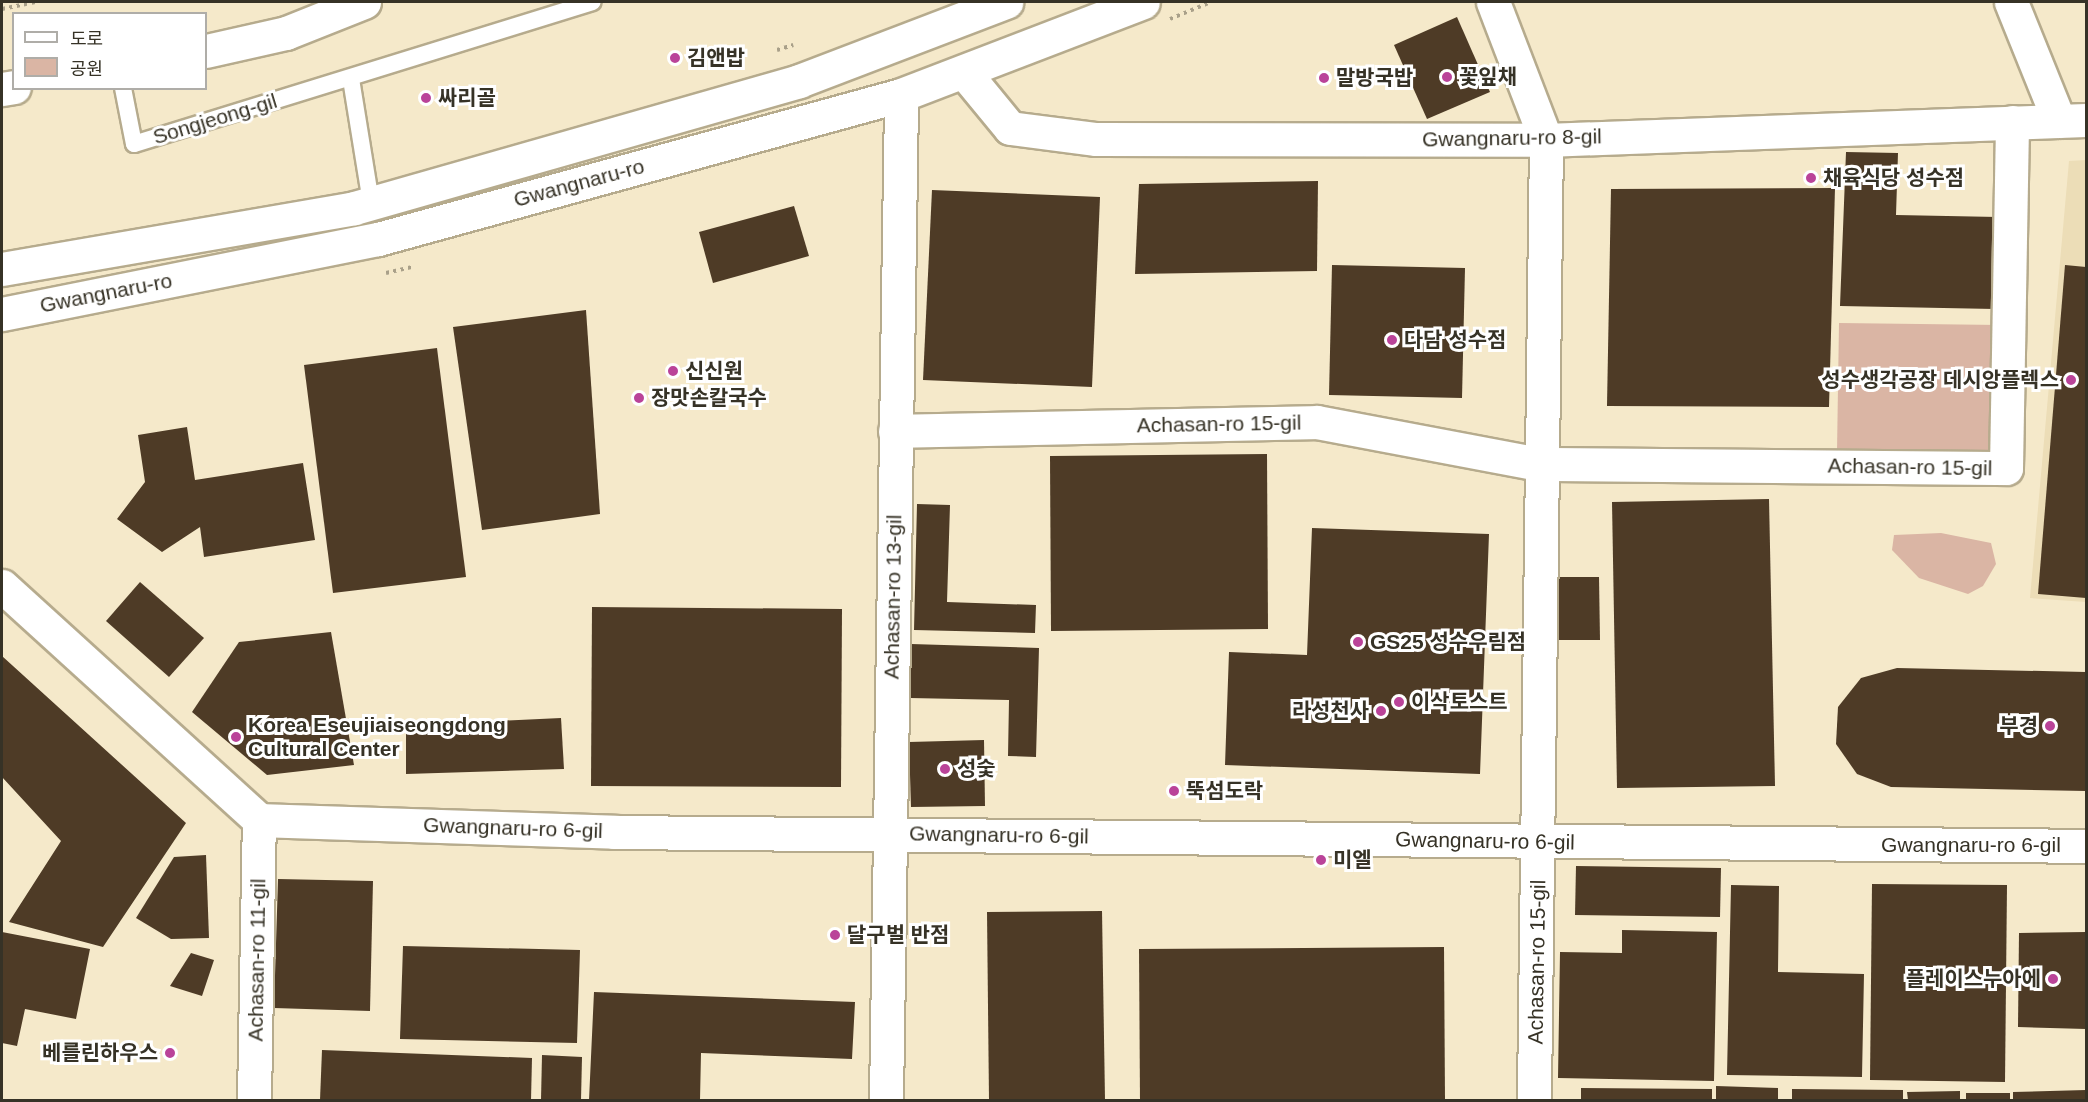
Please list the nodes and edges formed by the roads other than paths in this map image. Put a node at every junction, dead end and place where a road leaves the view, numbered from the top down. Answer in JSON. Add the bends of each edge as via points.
{"nodes":[{"id":1,"x":364,"y":2,"type":"edge"},
{"id":2,"x":593,"y":2,"type":"edge"},
{"id":3,"x":1006,"y":2,"type":"edge"},
{"id":4,"x":1143,"y":2,"type":"edge"},
{"id":5,"x":1493,"y":2,"type":"edge"},
{"id":6,"x":2011,"y":2,"type":"edge"},
{"id":7,"x":207,"y":51,"type":"edge"},
{"id":8,"x":964,"y":72,"type":"junction"},
{"id":9,"x":351,"y":79,"type":"junction"},
{"id":10,"x":123,"y":90,"type":"edge"},
{"id":11,"x":901,"y":94,"type":"junction"},
{"id":12,"x":2073,"y":121,"type":"edge"},
{"id":13,"x":2012,"y":122,"type":"junction"},
{"id":14,"x":1546,"y":140,"type":"junction"},
{"id":15,"x":372,"y":202,"type":"junction"},
{"id":16,"x":2,"y":269,"type":"edge"},
{"id":17,"x":2,"y":314,"type":"edge"},
{"id":18,"x":895,"y":431,"type":"junction"},
{"id":19,"x":1540,"y":464,"type":"junction"},
{"id":20,"x":2,"y":586,"type":"edge"},
{"id":21,"x":260,"y":820,"type":"junction"},
{"id":22,"x":890,"y":833,"type":"junction"},
{"id":23,"x":1540,"y":841,"type":"junction"},
{"id":24,"x":2086,"y":846,"type":"edge"},
{"id":25,"x":254,"y":1101,"type":"edge"},
{"id":26,"x":886,"y":1101,"type":"edge"},
{"id":27,"x":1534,"y":1101,"type":"edge"}],
"edges":[{"from":1,"to":7,"type":"street","via":[[286,33]]},
{"from":2,"to":9,"type":"lane","name":"Songjeong-gil"},
{"from":3,"to":15,"type":"street","name":"Gwangnaru-ro","via":[[799,81]]},
{"from":4,"to":8,"type":"street","name":"Gwangnaru-ro"},
{"from":5,"to":14,"type":"street","name":"Achasan-ro 15-gil"},
{"from":6,"to":12,"type":"street"},
{"from":8,"to":11,"type":"street","name":"Gwangnaru-ro"},
{"from":8,"to":14,"type":"street","name":"Gwangnaru-ro 8-gil","via":[[1010,128],[1096,139]]},
{"from":9,"to":10,"type":"lane","name":"Songjeong-gil","via":[[134,144]]},
{"from":9,"to":15,"type":"lane"},
{"from":11,"to":17,"type":"street","name":"Gwangnaru-ro","via":[[378,239]]},
{"from":11,"to":18,"type":"street","name":"Achasan-ro 13-gil"},
{"from":12,"to":13,"type":"street","name":"Gwangnaru-ro 8-gil"},
{"from":13,"to":14,"type":"street","name":"Gwangnaru-ro 8-gil"},
{"from":13,"to":19,"type":"street","name":"Achasan-ro 15-gil","via":[[2006,468]]},
{"from":14,"to":19,"type":"street","name":"Achasan-ro 15-gil"},
{"from":15,"to":16,"type":"street","name":"Gwangnaru-ro"},
{"from":18,"to":19,"type":"street","name":"Achasan-ro 15-gil","via":[[1317,422]]},
{"from":18,"to":22,"type":"street","name":"Achasan-ro 13-gil"},
{"from":19,"to":23,"type":"street","name":"Achasan-ro 15-gil"},
{"from":20,"to":21,"type":"street"},
{"from":21,"to":22,"type":"street","name":"Gwangnaru-ro 6-gil","via":[[614,832]]},
{"from":21,"to":25,"type":"street","name":"Achasan-ro 11-gil"},
{"from":22,"to":23,"type":"street","name":"Gwangnaru-ro 6-gil"},
{"from":22,"to":26,"type":"street","name":"Achasan-ro 13-gil"},
{"from":23,"to":24,"type":"street","name":"Gwangnaru-ro 6-gil"},
{"from":23,"to":27,"type":"street","name":"Achasan-ro 15-gil"}]}
